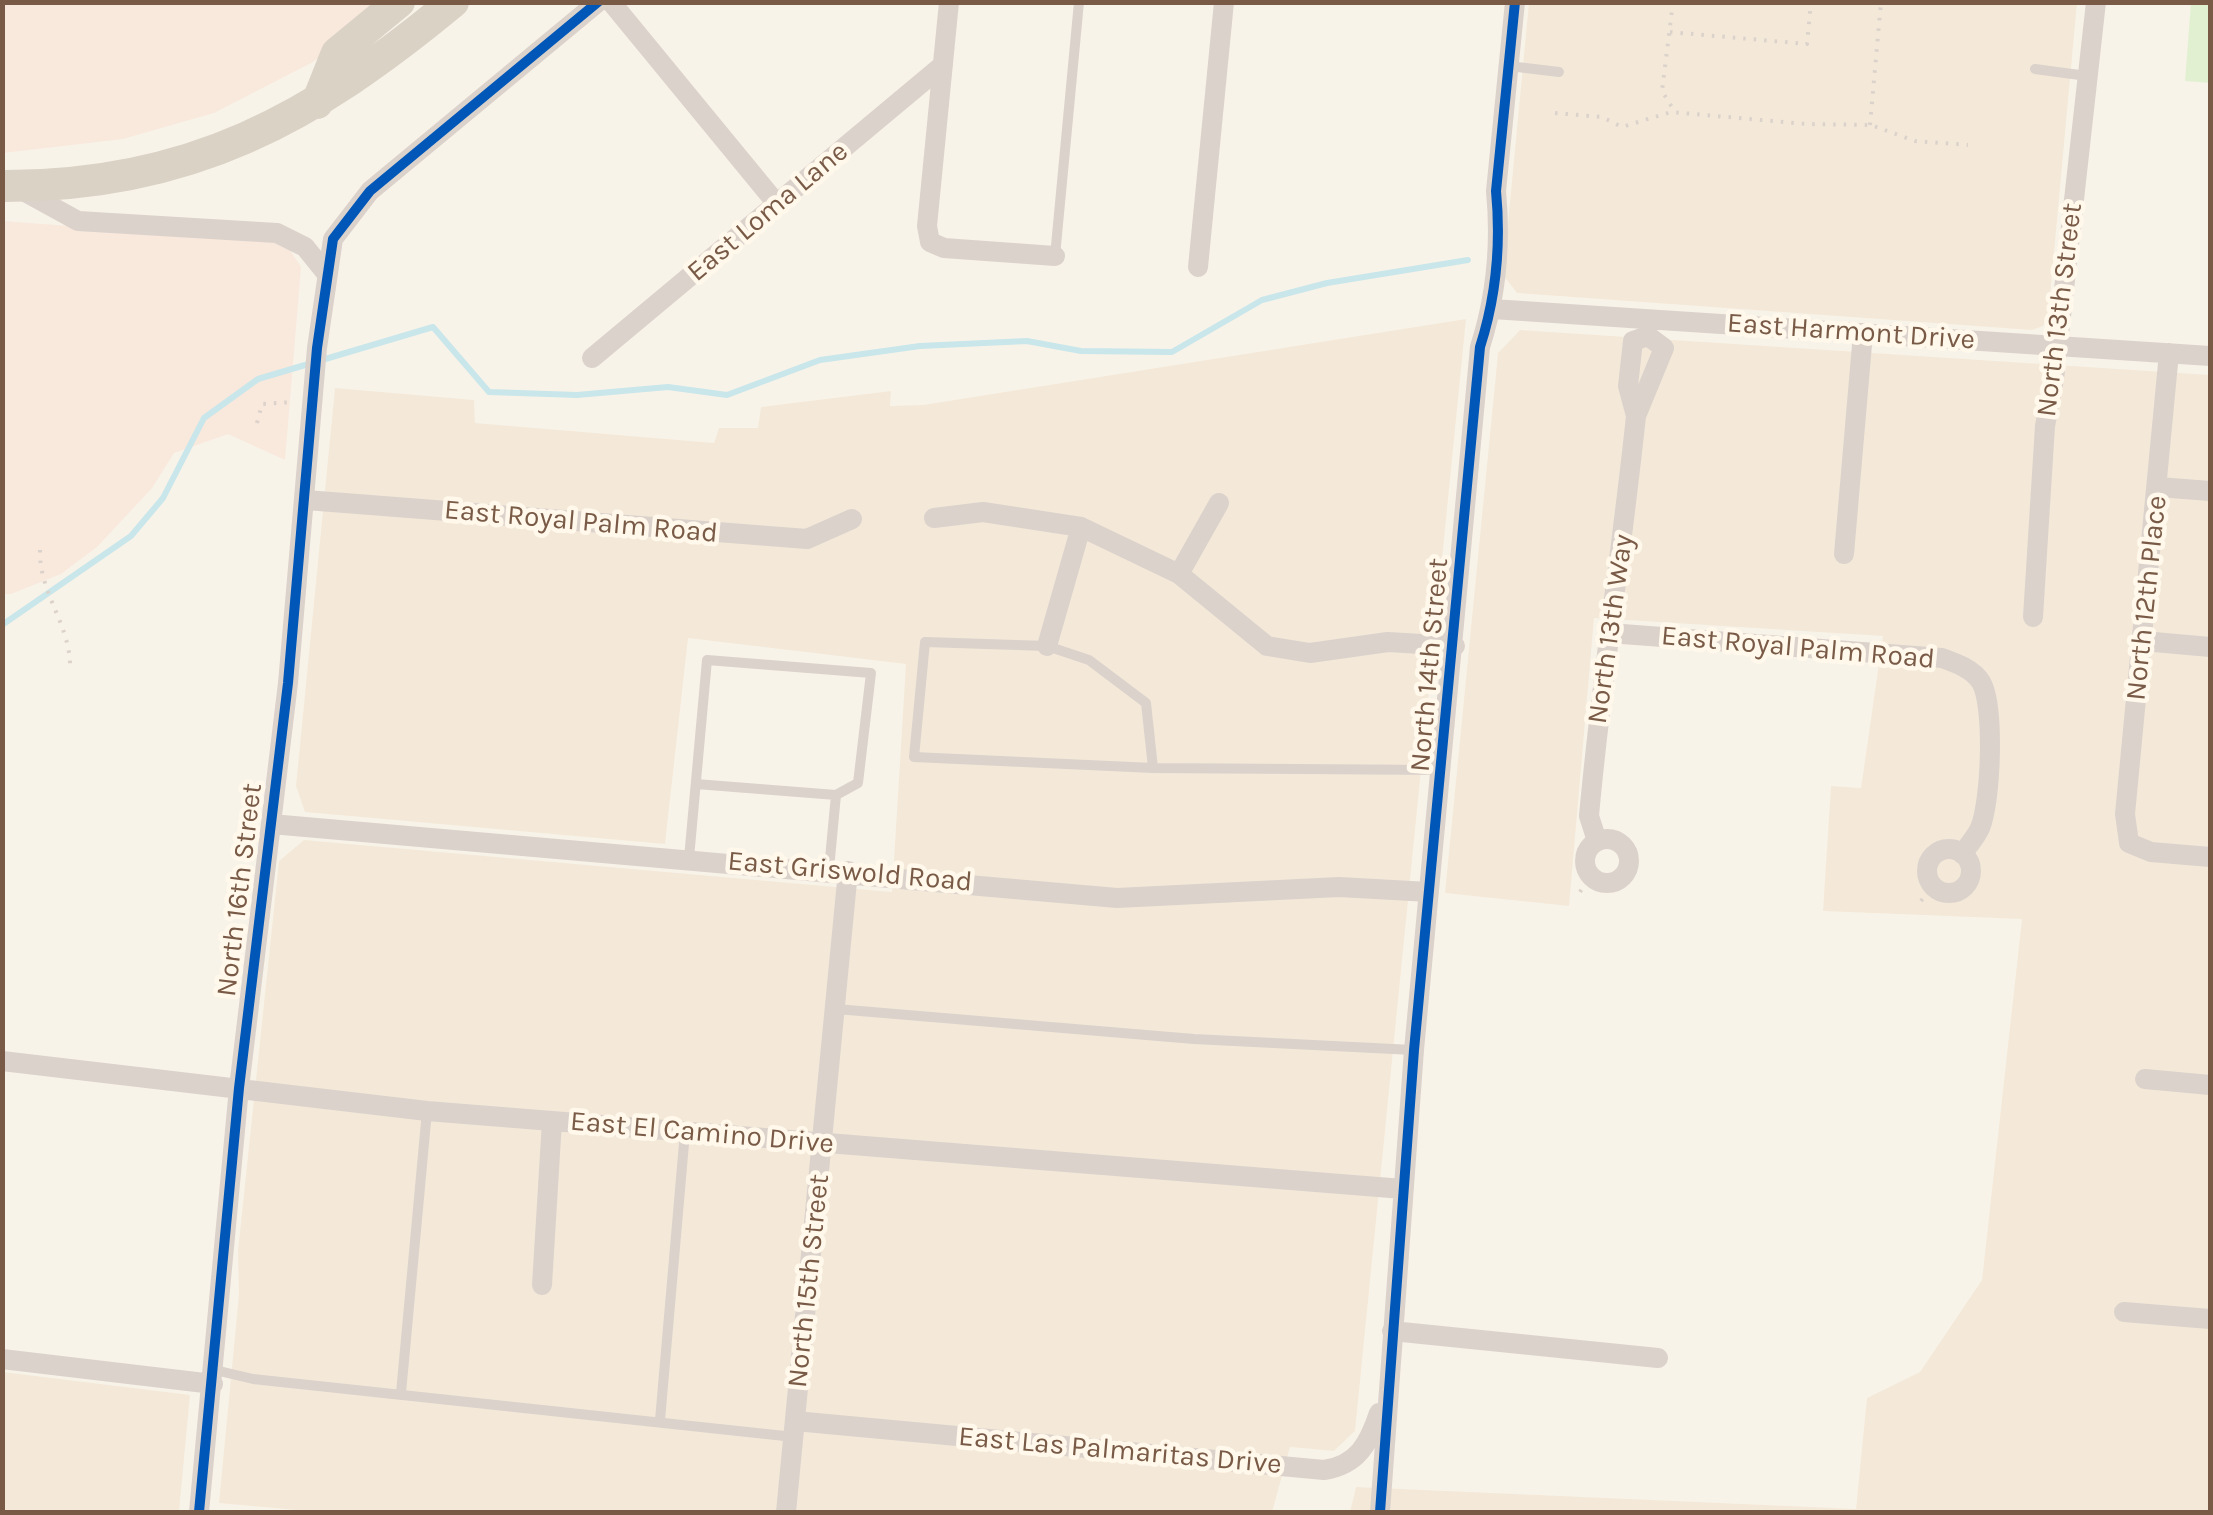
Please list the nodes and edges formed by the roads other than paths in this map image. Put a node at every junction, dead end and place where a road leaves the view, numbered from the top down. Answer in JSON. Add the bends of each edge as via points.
{"nodes":[{"id":1,"x":399,"y":2,"type":"edge"},
{"id":2,"x":453,"y":2,"type":"edge"},
{"id":3,"x":598,"y":2,"type":"edge"},
{"id":4,"x":612,"y":2,"type":"edge"},
{"id":5,"x":949,"y":2,"type":"edge"},
{"id":6,"x":1080,"y":2,"type":"edge"},
{"id":7,"x":1224,"y":2,"type":"edge"},
{"id":8,"x":1515,"y":2,"type":"edge"},
{"id":9,"x":2096,"y":2,"type":"edge"},
{"id":10,"x":943,"y":65,"type":"junction"},
{"id":11,"x":1509,"y":66,"type":"junction"},
{"id":12,"x":2035,"y":69,"type":"dead end"},
{"id":13,"x":1559,"y":72,"type":"dead end"},
{"id":14,"x":2088,"y":76,"type":"junction"},
{"id":15,"x":318,"y":104,"type":"junction"},
{"id":16,"x":8,"y":186,"type":"edge"},
{"id":17,"x":777,"y":204,"type":"junction"},
{"id":18,"x":1055,"y":256,"type":"joint"},
{"id":19,"x":1198,"y":267,"type":"dead end"},
{"id":20,"x":326,"y":273,"type":"junction"},
{"id":21,"x":1492,"y":308,"type":"junction"},
{"id":22,"x":1649,"y":327,"type":"junction"},
{"id":23,"x":1862,"y":333,"type":"junction"},
{"id":24,"x":2058,"y":346,"type":"junction"},
{"id":25,"x":2169,"y":353,"type":"junction"},
{"id":26,"x":2210,"y":356,"type":"edge"},
{"id":27,"x":592,"y":358,"type":"dead end"},
{"id":28,"x":2158,"y":487,"type":"junction"},
{"id":29,"x":2210,"y":491,"type":"edge"},
{"id":30,"x":306,"y":500,"type":"junction"},
{"id":31,"x":1219,"y":504,"type":"dead end"},
{"id":32,"x":934,"y":518,"type":"dead end"},
{"id":33,"x":852,"y":519,"type":"dead end"},
{"id":34,"x":1082,"y":527,"type":"junction"},
{"id":35,"x":1844,"y":554,"type":"dead end"},
{"id":36,"x":1179,"y":574,"type":"junction"},
{"id":37,"x":2034,"y":617,"type":"dead end"},
{"id":38,"x":1609,"y":633,"type":"junction"},
{"id":39,"x":2143,"y":640,"type":"junction"},
{"id":40,"x":1047,"y":646,"type":"junction"},
{"id":41,"x":1456,"y":646,"type":"junction"},
{"id":42,"x":2210,"y":647,"type":"edge"},
{"id":43,"x":1153,"y":768,"type":"junction"},
{"id":44,"x":1443,"y":770,"type":"junction"},
{"id":45,"x":696,"y":784,"type":"junction"},
{"id":46,"x":836,"y":795,"type":"junction"},
{"id":47,"x":271,"y":824,"type":"junction"},
{"id":48,"x":1597,"y":841,"type":"junction"},
{"id":49,"x":1962,"y":854,"type":"junction"},
{"id":50,"x":2210,"y":857,"type":"edge"},
{"id":51,"x":689,"y":858,"type":"junction"},
{"id":52,"x":838,"y":870,"type":"junction"},
{"id":53,"x":1429,"y":892,"type":"junction"},
{"id":54,"x":836,"y":1009,"type":"junction"},
{"id":55,"x":1414,"y":1050,"type":"junction"},
{"id":56,"x":2,"y":1061,"type":"edge"},
{"id":57,"x":2145,"y":1079,"type":"dead end"},
{"id":58,"x":2210,"y":1084,"type":"edge"},
{"id":59,"x":238,"y":1088,"type":"junction"},
{"id":60,"x":427,"y":1111,"type":"junction"},
{"id":61,"x":552,"y":1121,"type":"junction"},
{"id":62,"x":685,"y":1132,"type":"junction"},
{"id":63,"x":823,"y":1143,"type":"junction"},
{"id":64,"x":1403,"y":1189,"type":"junction"},
{"id":65,"x":542,"y":1285,"type":"dead end"},
{"id":66,"x":2124,"y":1312,"type":"dead end"},
{"id":67,"x":2210,"y":1319,"type":"edge"},
{"id":68,"x":1392,"y":1331,"type":"junction"},
{"id":69,"x":1658,"y":1358,"type":"dead end"},
{"id":70,"x":2,"y":1359,"type":"edge"},
{"id":71,"x":214,"y":1377,"type":"junction"},
{"id":72,"x":1390,"y":1379,"type":"junction"},
{"id":73,"x":401,"y":1393,"type":"junction"},
{"id":74,"x":660,"y":1420,"type":"junction"},
{"id":75,"x":794,"y":1429,"type":"junction"},
{"id":76,"x":198,"y":1512,"type":"edge"},
{"id":77,"x":208,"y":1512,"type":"edge"},
{"id":78,"x":786,"y":1512,"type":"edge"},
{"id":79,"x":1380,"y":1512,"type":"edge"}],
"edges":[{"from":1,"to":15,"type":"main road","via":[[337,54]]},
{"from":2,"to":15,"type":"main road"},
{"from":3,"to":20,"type":"street","name":"North 16th Street","via":[[355,205],[332,240]]},
{"from":4,"to":17,"type":"street"},
{"from":5,"to":10,"type":"street"},
{"from":6,"to":18,"type":"lane"},
{"from":7,"to":19,"type":"street"},
{"from":8,"to":11,"type":"street","name":"North 14th Street"},
{"from":9,"to":14,"type":"street","name":"North 13th Street"},
{"from":10,"to":17,"type":"street","name":"East Loma Lane"},
{"from":10,"to":18,"type":"street","via":[[930,242]]},
{"from":11,"to":13,"type":"lane"},
{"from":11,"to":21,"type":"street","name":"North 14th Street"},
{"from":12,"to":14,"type":"lane"},
{"from":14,"to":24,"type":"street","name":"North 13th Street"},
{"from":15,"to":16,"type":"main road","via":[[189,161],[68,185]]},
{"from":16,"to":20,"type":"street","via":[[78,221],[277,233],[305,247]]},
{"from":17,"to":27,"type":"street","name":"East Loma Lane"},
{"from":20,"to":30,"type":"street","name":"North 16th Street"},
{"from":21,"to":22,"type":"street","name":"East Harmont Drive"},
{"from":21,"to":41,"type":"street","name":"North 14th Street","via":[[1480,347]]},
{"from":22,"to":23,"type":"street","name":"East Harmont Drive"},
{"from":22,"to":38,"type":"street","name":"North 13th Way","via":[[1633,341],[1628,386],[1636,416]]},
{"from":23,"to":24,"type":"street","name":"East Harmont Drive"},
{"from":23,"to":35,"type":"street"},
{"from":24,"to":25,"type":"street","name":"East Harmont Drive"},
{"from":24,"to":37,"type":"street","name":"North 13th Street","via":[[2045,426]]},
{"from":25,"to":26,"type":"street","name":"East Harmont Drive"},
{"from":25,"to":28,"type":"street","name":"North 12th Place"},
{"from":28,"to":29,"type":"street"},
{"from":28,"to":39,"type":"street","name":"North 12th Place"},
{"from":30,"to":33,"type":"street","name":"East Royal Palm Road","via":[[806,540]]},
{"from":30,"to":47,"type":"street","name":"North 16th Street"},
{"from":31,"to":36,"type":"street"},
{"from":32,"to":34,"type":"street","via":[[983,512]]},
{"from":34,"to":36,"type":"street"},
{"from":34,"to":40,"type":"street"},
{"from":36,"to":41,"type":"street","via":[[1267,646],[1310,653],[1388,642]]},
{"from":38,"to":48,"type":"street","name":"North 13th Way","via":[[1589,816]]},
{"from":38,"to":49,"type":"street","name":"East Royal Palm Road","via":[[1942,658],[1963,666],[1980,680],[1992,728],[1980,827]]},
{"from":39,"to":42,"type":"street"},
{"from":39,"to":50,"type":"street","name":"North 12th Place","via":[[2125,814],[2129,843]]},
{"from":40,"to":43,"type":"lane","via":[[1090,660],[1146,702]]},
{"from":40,"to":43,"type":"lane","via":[[925,642],[914,756]]},
{"from":41,"to":44,"type":"street","name":"North 14th Street"},
{"from":43,"to":44,"type":"lane"},
{"from":44,"to":53,"type":"street","name":"North 14th Street"},
{"from":45,"to":46,"type":"lane"},
{"from":45,"to":46,"type":"lane","via":[[708,660],[871,673],[858,783]]},
{"from":45,"to":51,"type":"lane"},
{"from":46,"to":52,"type":"lane"},
{"from":47,"to":51,"type":"street","name":"East Griswold Road"},
{"from":47,"to":59,"type":"street","name":"North 16th Street"},
{"from":48,"to":48,"type":"street","name":"North 13th Way","via":[[1623,846],[1629,865],[1610,883],[1586,884],[1584,857]]},
{"from":49,"to":49,"type":"street","via":[[1971,865],[1967,885],[1927,894],[1931,858],[1942,850]]},
{"from":51,"to":52,"type":"street","name":"East Griswold Road"},
{"from":52,"to":53,"type":"street","name":"East Griswold Road","via":[[1117,898],[1339,887]]},
{"from":52,"to":54,"type":"street","name":"North 15th Street"},
{"from":53,"to":55,"type":"street","name":"North 14th Street"},
{"from":54,"to":55,"type":"lane"},
{"from":54,"to":63,"type":"street","name":"North 15th Street"},
{"from":55,"to":64,"type":"street","name":"North 14th Street"},
{"from":56,"to":59,"type":"street","name":"East El Camino Drive"},
{"from":57,"to":58,"type":"street"},
{"from":59,"to":60,"type":"street","name":"East El Camino Drive"},
{"from":59,"to":71,"type":"street","name":"North 16th Street"},
{"from":60,"to":61,"type":"street","name":"East El Camino Drive"},
{"from":60,"to":73,"type":"lane"},
{"from":61,"to":62,"type":"street","name":"East El Camino Drive"},
{"from":61,"to":65,"type":"street"},
{"from":62,"to":63,"type":"street","name":"East El Camino Drive"},
{"from":62,"to":74,"type":"lane"},
{"from":63,"to":64,"type":"street","name":"East El Camino Drive"},
{"from":63,"to":75,"type":"street","name":"North 15th Street"},
{"from":64,"to":68,"type":"street","name":"North 14th Street"},
{"from":66,"to":67,"type":"street"},
{"from":68,"to":69,"type":"street"},
{"from":68,"to":72,"type":"street","name":"North 14th Street"},
{"from":70,"to":71,"type":"street"},
{"from":71,"to":73,"type":"lane"},
{"from":71,"to":76,"type":"street","name":"North 16th Street"},
{"from":72,"to":75,"type":"street","name":"East Las Palmaritas Drive","via":[[1370,1440],[1342,1467],[1324,1470]]},
{"from":72,"to":79,"type":"street","name":"North 14th Street"},
{"from":73,"to":74,"type":"lane"},
{"from":74,"to":75,"type":"lane"},
{"from":75,"to":78,"type":"street","name":"North 15th Street"},
{"from":76,"to":77,"type":"street"}]}
